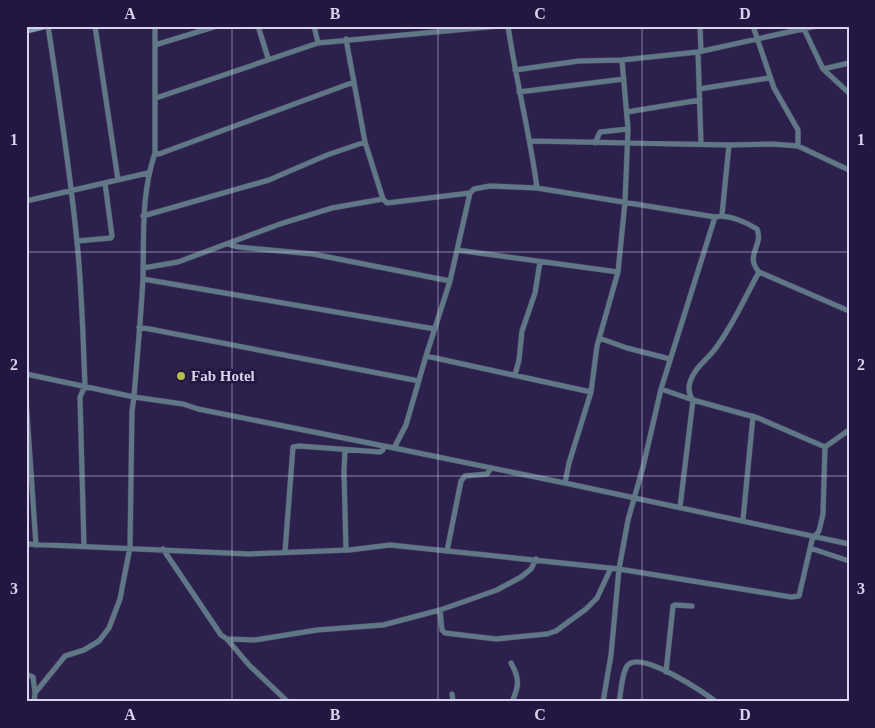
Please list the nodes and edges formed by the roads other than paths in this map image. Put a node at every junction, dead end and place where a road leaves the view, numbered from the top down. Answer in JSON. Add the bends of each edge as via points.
{"nodes":[{"id":1,"x":43,"y":26,"type":"edge"},
{"id":2,"x":48,"y":26,"type":"edge"},
{"id":3,"x":95,"y":26,"type":"edge"},
{"id":4,"x":155,"y":26,"type":"edge"},
{"id":5,"x":217,"y":26,"type":"edge"},
{"id":6,"x":258,"y":26,"type":"edge"},
{"id":7,"x":314,"y":26,"type":"edge"},
{"id":8,"x":500,"y":26,"type":"edge"},
{"id":9,"x":508,"y":26,"type":"edge"},
{"id":10,"x":700,"y":26,"type":"edge"},
{"id":11,"x":753,"y":26,"type":"edge"},
{"id":12,"x":816,"y":26,"type":"edge"},
{"id":13,"x":804,"y":29,"type":"junction"},
{"id":14,"x":26,"y":30,"type":"edge"},
{"id":15,"x":346,"y":40,"type":"junction"},
{"id":16,"x":756,"y":40,"type":"junction"},
{"id":17,"x":318,"y":43,"type":"junction"},
{"id":18,"x":155,"y":45,"type":"junction"},
{"id":19,"x":700,"y":51,"type":"junction"},
{"id":20,"x":268,"y":58,"type":"junction"},
{"id":21,"x":622,"y":60,"type":"junction"},
{"id":22,"x":849,"y":64,"type":"edge"},
{"id":23,"x":823,"y":69,"type":"junction"},
{"id":24,"x":514,"y":70,"type":"junction"},
{"id":25,"x":770,"y":78,"type":"junction"},
{"id":26,"x":624,"y":79,"type":"junction"},
{"id":27,"x":354,"y":82,"type":"junction"},
{"id":28,"x":699,"y":89,"type":"junction"},
{"id":29,"x":519,"y":92,"type":"junction"},
{"id":30,"x":849,"y":93,"type":"edge"},
{"id":31,"x":156,"y":98,"type":"junction"},
{"id":32,"x":700,"y":100,"type":"junction"},
{"id":33,"x":627,"y":112,"type":"junction"},
{"id":34,"x":628,"y":128,"type":"junction"},
{"id":35,"x":531,"y":141,"type":"junction"},
{"id":36,"x":365,"y":142,"type":"junction"},
{"id":37,"x":595,"y":142,"type":"junction"},
{"id":38,"x":626,"y":143,"type":"junction"},
{"id":39,"x":701,"y":144,"type":"junction"},
{"id":40,"x":728,"y":145,"type":"junction"},
{"id":41,"x":798,"y":146,"type":"junction"},
{"id":42,"x":155,"y":153,"type":"junction"},
{"id":43,"x":849,"y":170,"type":"edge"},
{"id":44,"x":148,"y":173,"type":"junction"},
{"id":45,"x":118,"y":180,"type":"junction"},
{"id":46,"x":105,"y":184,"type":"junction"},
{"id":47,"x":537,"y":188,"type":"junction"},
{"id":48,"x":71,"y":191,"type":"junction"},
{"id":49,"x":470,"y":193,"type":"junction"},
{"id":50,"x":383,"y":199,"type":"junction"},
{"id":51,"x":26,"y":201,"type":"edge"},
{"id":52,"x":625,"y":202,"type":"junction"},
{"id":53,"x":722,"y":215,"type":"junction"},
{"id":54,"x":143,"y":216,"type":"junction"},
{"id":55,"x":715,"y":217,"type":"junction"},
{"id":56,"x":77,"y":242,"type":"junction"},
{"id":57,"x":228,"y":244,"type":"junction"},
{"id":58,"x":457,"y":250,"type":"junction"},
{"id":59,"x":540,"y":262,"type":"junction"},
{"id":60,"x":143,"y":268,"type":"junction"},
{"id":61,"x":618,"y":272,"type":"junction"},
{"id":62,"x":759,"y":272,"type":"junction"},
{"id":63,"x":143,"y":279,"type":"junction"},
{"id":64,"x":450,"y":281,"type":"junction"},
{"id":65,"x":849,"y":311,"type":"edge"},
{"id":66,"x":139,"y":327,"type":"junction"},
{"id":67,"x":435,"y":329,"type":"junction"},
{"id":68,"x":599,"y":338,"type":"junction"},
{"id":69,"x":426,"y":356,"type":"junction"},
{"id":70,"x":670,"y":359,"type":"junction"},
{"id":71,"x":26,"y":374,"type":"edge"},
{"id":72,"x":515,"y":375,"type":"junction"},
{"id":73,"x":419,"y":381,"type":"junction"},
{"id":74,"x":84,"y":386,"type":"junction"},
{"id":75,"x":661,"y":389,"type":"junction"},
{"id":76,"x":591,"y":392,"type":"junction"},
{"id":77,"x":134,"y":397,"type":"junction"},
{"id":78,"x":26,"y":399,"type":"edge"},
{"id":79,"x":693,"y":400,"type":"junction"},
{"id":80,"x":753,"y":416,"type":"junction"},
{"id":81,"x":849,"y":430,"type":"edge"},
{"id":82,"x":384,"y":446,"type":"junction"},
{"id":83,"x":825,"y":447,"type":"junction"},
{"id":84,"x":394,"y":448,"type":"junction"},
{"id":85,"x":345,"y":450,"type":"junction"},
{"id":86,"x":491,"y":468,"type":"junction"},
{"id":87,"x":565,"y":483,"type":"junction"},
{"id":88,"x":635,"y":499,"type":"junction"},
{"id":89,"x":680,"y":507,"type":"junction"},
{"id":90,"x":743,"y":520,"type":"junction"},
{"id":91,"x":815,"y":536,"type":"junction"},
{"id":92,"x":26,"y":544,"type":"edge"},
{"id":93,"x":849,"y":544,"type":"edge"},
{"id":94,"x":36,"y":545,"type":"junction"},
{"id":95,"x":84,"y":546,"type":"junction"},
{"id":96,"x":130,"y":547,"type":"junction"},
{"id":97,"x":810,"y":548,"type":"junction"},
{"id":98,"x":164,"y":549,"type":"junction"},
{"id":99,"x":346,"y":550,"type":"junction"},
{"id":100,"x":447,"y":551,"type":"junction"},
{"id":101,"x":285,"y":552,"type":"junction"},
{"id":102,"x":536,"y":559,"type":"junction"},
{"id":103,"x":849,"y":561,"type":"edge"},
{"id":104,"x":611,"y":568,"type":"junction"},
{"id":105,"x":619,"y":569,"type":"junction"},
{"id":106,"x":692,"y":606,"type":"dead end"},
{"id":107,"x":440,"y":610,"type":"junction"},
{"id":108,"x":227,"y":639,"type":"junction"},
{"id":109,"x":511,"y":663,"type":"dead end"},
{"id":110,"x":666,"y":672,"type":"junction"},
{"id":111,"x":26,"y":674,"type":"edge"},
{"id":112,"x":35,"y":693,"type":"junction"},
{"id":113,"x":452,"y":694,"type":"dead end"},
{"id":114,"x":34,"y":702,"type":"edge"},
{"id":115,"x":288,"y":702,"type":"edge"},
{"id":116,"x":453,"y":702,"type":"edge"},
{"id":117,"x":512,"y":702,"type":"edge"},
{"id":118,"x":603,"y":702,"type":"edge"},
{"id":119,"x":619,"y":702,"type":"edge"},
{"id":120,"x":716,"y":702,"type":"edge"}],
"edges":[{"from":1,"to":14,"type":"street"},
{"from":2,"to":48,"type":"street"},
{"from":3,"to":45,"type":"street"},
{"from":4,"to":18,"type":"street"},
{"from":5,"to":18,"type":"street"},
{"from":6,"to":20,"type":"street"},
{"from":7,"to":17,"type":"street"},
{"from":8,"to":15,"type":"street"},
{"from":9,"to":24,"type":"street"},
{"from":10,"to":19,"type":"street"},
{"from":11,"to":16,"type":"street"},
{"from":12,"to":13,"type":"street"},
{"from":13,"to":16,"type":"street"},
{"from":13,"to":23,"type":"street"},
{"from":15,"to":17,"type":"street"},
{"from":15,"to":27,"type":"street"},
{"from":16,"to":19,"type":"street"},
{"from":16,"to":25,"type":"street"},
{"from":17,"to":20,"type":"street"},
{"from":18,"to":31,"type":"street"},
{"from":19,"to":21,"type":"street"},
{"from":19,"to":28,"type":"street"},
{"from":20,"to":31,"type":"street"},
{"from":21,"to":24,"type":"street","via":[[579,61]]},
{"from":21,"to":26,"type":"street"},
{"from":22,"to":23,"type":"street"},
{"from":23,"to":30,"type":"street"},
{"from":24,"to":29,"type":"street"},
{"from":25,"to":28,"type":"street"},
{"from":25,"to":41,"type":"street","via":[[798,130]]},
{"from":26,"to":29,"type":"street"},
{"from":26,"to":33,"type":"street"},
{"from":27,"to":36,"type":"street"},
{"from":27,"to":42,"type":"street"},
{"from":28,"to":32,"type":"street"},
{"from":29,"to":35,"type":"street"},
{"from":31,"to":42,"type":"street"},
{"from":32,"to":33,"type":"street"},
{"from":32,"to":39,"type":"street"},
{"from":33,"to":34,"type":"street"},
{"from":34,"to":37,"type":"street","via":[[600,132]]},
{"from":34,"to":38,"type":"street"},
{"from":35,"to":37,"type":"street"},
{"from":35,"to":47,"type":"street"},
{"from":36,"to":50,"type":"street"},
{"from":36,"to":54,"type":"street","via":[[269,180]]},
{"from":37,"to":38,"type":"street"},
{"from":38,"to":39,"type":"street"},
{"from":38,"to":52,"type":"street"},
{"from":39,"to":40,"type":"street"},
{"from":40,"to":41,"type":"street"},
{"from":40,"to":53,"type":"street"},
{"from":41,"to":43,"type":"street"},
{"from":42,"to":44,"type":"street"},
{"from":44,"to":45,"type":"street"},
{"from":44,"to":54,"type":"street"},
{"from":45,"to":46,"type":"street"},
{"from":46,"to":48,"type":"street"},
{"from":46,"to":56,"type":"street","via":[[112,236]]},
{"from":47,"to":49,"type":"street","via":[[490,186]]},
{"from":47,"to":52,"type":"street"},
{"from":48,"to":51,"type":"street"},
{"from":48,"to":56,"type":"street"},
{"from":49,"to":50,"type":"street","via":[[387,203]]},
{"from":49,"to":58,"type":"street"},
{"from":50,"to":57,"type":"street","via":[[332,208]]},
{"from":52,"to":55,"type":"street"},
{"from":52,"to":61,"type":"street"},
{"from":53,"to":55,"type":"street"},
{"from":53,"to":62,"type":"street","via":[[757,229],[759,236],[752,258],[753,266]]},
{"from":54,"to":60,"type":"street"},
{"from":55,"to":70,"type":"street"},
{"from":56,"to":74,"type":"street","via":[[83,313]]},
{"from":57,"to":60,"type":"street","via":[[178,262]]},
{"from":57,"to":64,"type":"street","via":[[313,254]]},
{"from":58,"to":59,"type":"street"},
{"from":58,"to":64,"type":"street"},
{"from":59,"to":61,"type":"street"},
{"from":59,"to":72,"type":"street","via":[[535,293],[522,331]]},
{"from":60,"to":63,"type":"street"},
{"from":61,"to":68,"type":"street"},
{"from":62,"to":65,"type":"street"},
{"from":62,"to":79,"type":"street","via":[[714,350],[693,376],[689,392]]},
{"from":63,"to":66,"type":"street"},
{"from":63,"to":67,"type":"street"},
{"from":64,"to":67,"type":"street"},
{"from":66,"to":73,"type":"street"},
{"from":66,"to":77,"type":"street"},
{"from":67,"to":69,"type":"street"},
{"from":68,"to":70,"type":"street"},
{"from":68,"to":76,"type":"street"},
{"from":69,"to":72,"type":"street"},
{"from":69,"to":73,"type":"street"},
{"from":70,"to":75,"type":"street"},
{"from":71,"to":74,"type":"street"},
{"from":72,"to":76,"type":"street"},
{"from":73,"to":84,"type":"street","via":[[406,425]]},
{"from":74,"to":77,"type":"street"},
{"from":74,"to":95,"type":"street","via":[[80,397]]},
{"from":75,"to":79,"type":"street"},
{"from":75,"to":88,"type":"street"},
{"from":76,"to":87,"type":"street"},
{"from":77,"to":82,"type":"street","via":[[183,404]]},
{"from":77,"to":96,"type":"street"},
{"from":78,"to":94,"type":"street"},
{"from":79,"to":80,"type":"street"},
{"from":79,"to":89,"type":"street"},
{"from":80,"to":83,"type":"street"},
{"from":80,"to":90,"type":"street"},
{"from":81,"to":83,"type":"street"},
{"from":82,"to":84,"type":"street"},
{"from":82,"to":85,"type":"street","via":[[380,452]]},
{"from":83,"to":91,"type":"street","via":[[823,514]]},
{"from":84,"to":86,"type":"street"},
{"from":85,"to":99,"type":"street"},
{"from":85,"to":101,"type":"street","via":[[293,447]]},
{"from":86,"to":87,"type":"street"},
{"from":86,"to":100,"type":"street","via":[[487,474],[466,476],[461,481]]},
{"from":87,"to":88,"type":"street"},
{"from":88,"to":89,"type":"street"},
{"from":88,"to":105,"type":"street"},
{"from":89,"to":90,"type":"street"},
{"from":90,"to":91,"type":"street"},
{"from":91,"to":93,"type":"street"},
{"from":91,"to":97,"type":"street"},
{"from":92,"to":94,"type":"street"},
{"from":94,"to":95,"type":"street"},
{"from":95,"to":96,"type":"street"},
{"from":96,"to":98,"type":"street"},
{"from":96,"to":112,"type":"street","via":[[120,599],[109,628],[99,641],[65,656]]},
{"from":97,"to":103,"type":"street"},
{"from":97,"to":105,"type":"street","via":[[799,596],[791,597]]},
{"from":98,"to":101,"type":"street","via":[[249,554]]},
{"from":98,"to":108,"type":"street","via":[[220,635]]},
{"from":99,"to":100,"type":"street","via":[[390,545]]},
{"from":99,"to":101,"type":"street"},
{"from":100,"to":102,"type":"street"},
{"from":102,"to":104,"type":"street"},
{"from":102,"to":107,"type":"street","via":[[532,568],[521,577],[497,590]]},
{"from":104,"to":105,"type":"street"},
{"from":104,"to":107,"type":"street","via":[[597,598],[556,631],[547,634],[496,640],[445,633]]},
{"from":105,"to":118,"type":"street"},
{"from":106,"to":110,"type":"street","via":[[673,606]]},
{"from":107,"to":108,"type":"street","via":[[383,625],[317,630],[255,640]]},
{"from":108,"to":115,"type":"street"},
{"from":109,"to":117,"type":"street","via":[[517,674],[518,688]]},
{"from":110,"to":119,"type":"street","via":[[637,662],[628,665]]},
{"from":110,"to":120,"type":"street"},
{"from":111,"to":112,"type":"street","via":[[33,678]]},
{"from":112,"to":114,"type":"street"},
{"from":113,"to":116,"type":"street"}]}
